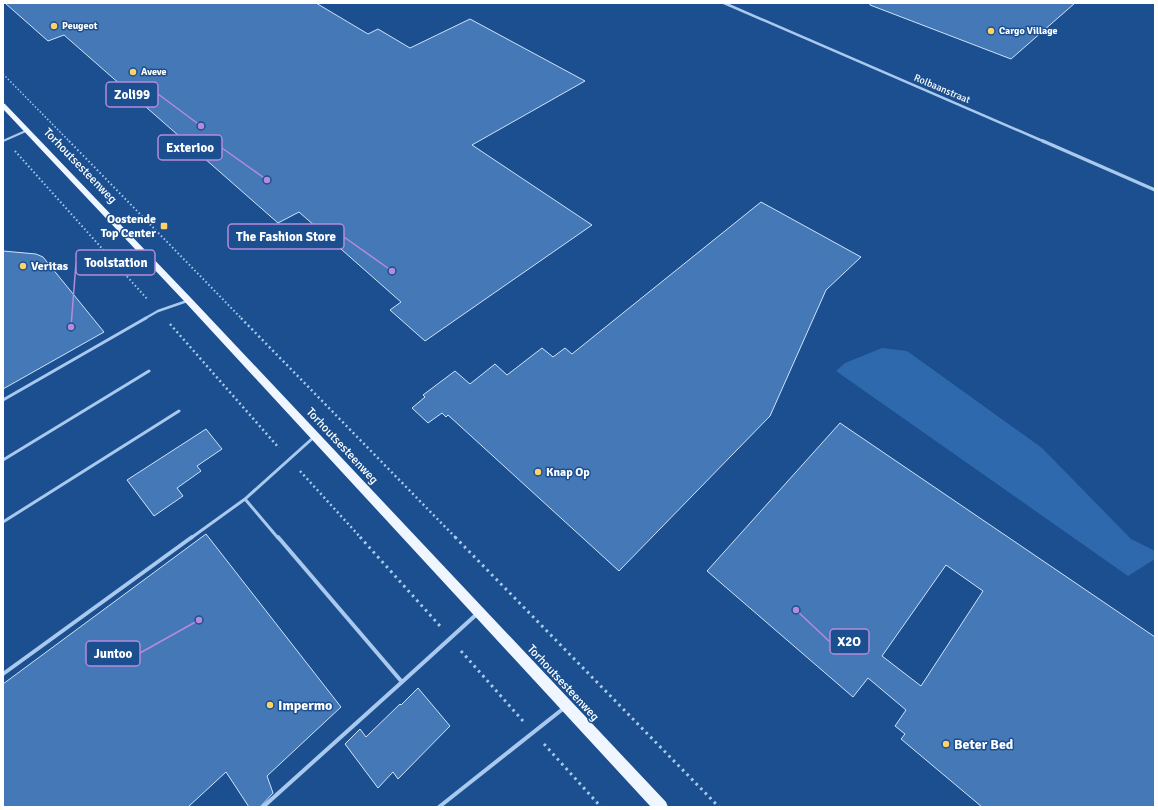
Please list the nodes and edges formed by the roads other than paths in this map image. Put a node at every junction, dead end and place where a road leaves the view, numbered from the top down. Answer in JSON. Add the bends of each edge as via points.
{"nodes":[{"id":1,"x":724,"y":3,"type":"edge"},
{"id":2,"x":3,"y":105,"type":"edge"},
{"id":3,"x":28,"y":130,"type":"junction"},
{"id":4,"x":3,"y":141,"type":"edge"},
{"id":5,"x":1155,"y":190,"type":"edge"},
{"id":6,"x":188,"y":300,"type":"junction"},
{"id":7,"x":149,"y":371,"type":"dead end"},
{"id":8,"x":3,"y":400,"type":"edge"},
{"id":9,"x":179,"y":411,"type":"dead end"},
{"id":10,"x":315,"y":436,"type":"junction"},
{"id":11,"x":3,"y":460,"type":"edge"},
{"id":12,"x":244,"y":499,"type":"junction"},
{"id":13,"x":3,"y":522,"type":"edge"},
{"id":14,"x":479,"y":612,"type":"junction"},
{"id":15,"x":3,"y":674,"type":"edge"},
{"id":16,"x":402,"y":682,"type":"junction"},
{"id":17,"x":567,"y":706,"type":"junction"},
{"id":18,"x":263,"y":807,"type":"edge"},
{"id":19,"x":439,"y":807,"type":"edge"},
{"id":20,"x":661,"y":807,"type":"edge"}],
"edges":[{"from":1,"to":5,"type":"street","name":"Rolbaanstraat"},
{"from":2,"to":3,"type":"main road","name":"Torhoutsesteenweg"},
{"from":3,"to":4,"type":"lane"},
{"from":3,"to":6,"type":"main road","name":"Torhoutsesteenweg"},
{"from":6,"to":8,"type":"lane","via":[[158,311]]},
{"from":6,"to":10,"type":"main road","name":"Torhoutsesteenweg"},
{"from":7,"to":11,"type":"lane"},
{"from":9,"to":13,"type":"lane"},
{"from":10,"to":12,"type":"lane"},
{"from":10,"to":14,"type":"main road","name":"Torhoutsesteenweg"},
{"from":12,"to":15,"type":"lane"},
{"from":12,"to":16,"type":"lane"},
{"from":14,"to":16,"type":"lane"},
{"from":14,"to":17,"type":"main road","name":"Torhoutsesteenweg"},
{"from":16,"to":18,"type":"lane"},
{"from":17,"to":19,"type":"lane"},
{"from":17,"to":20,"type":"main road","name":"Torhoutsesteenweg"}]}
